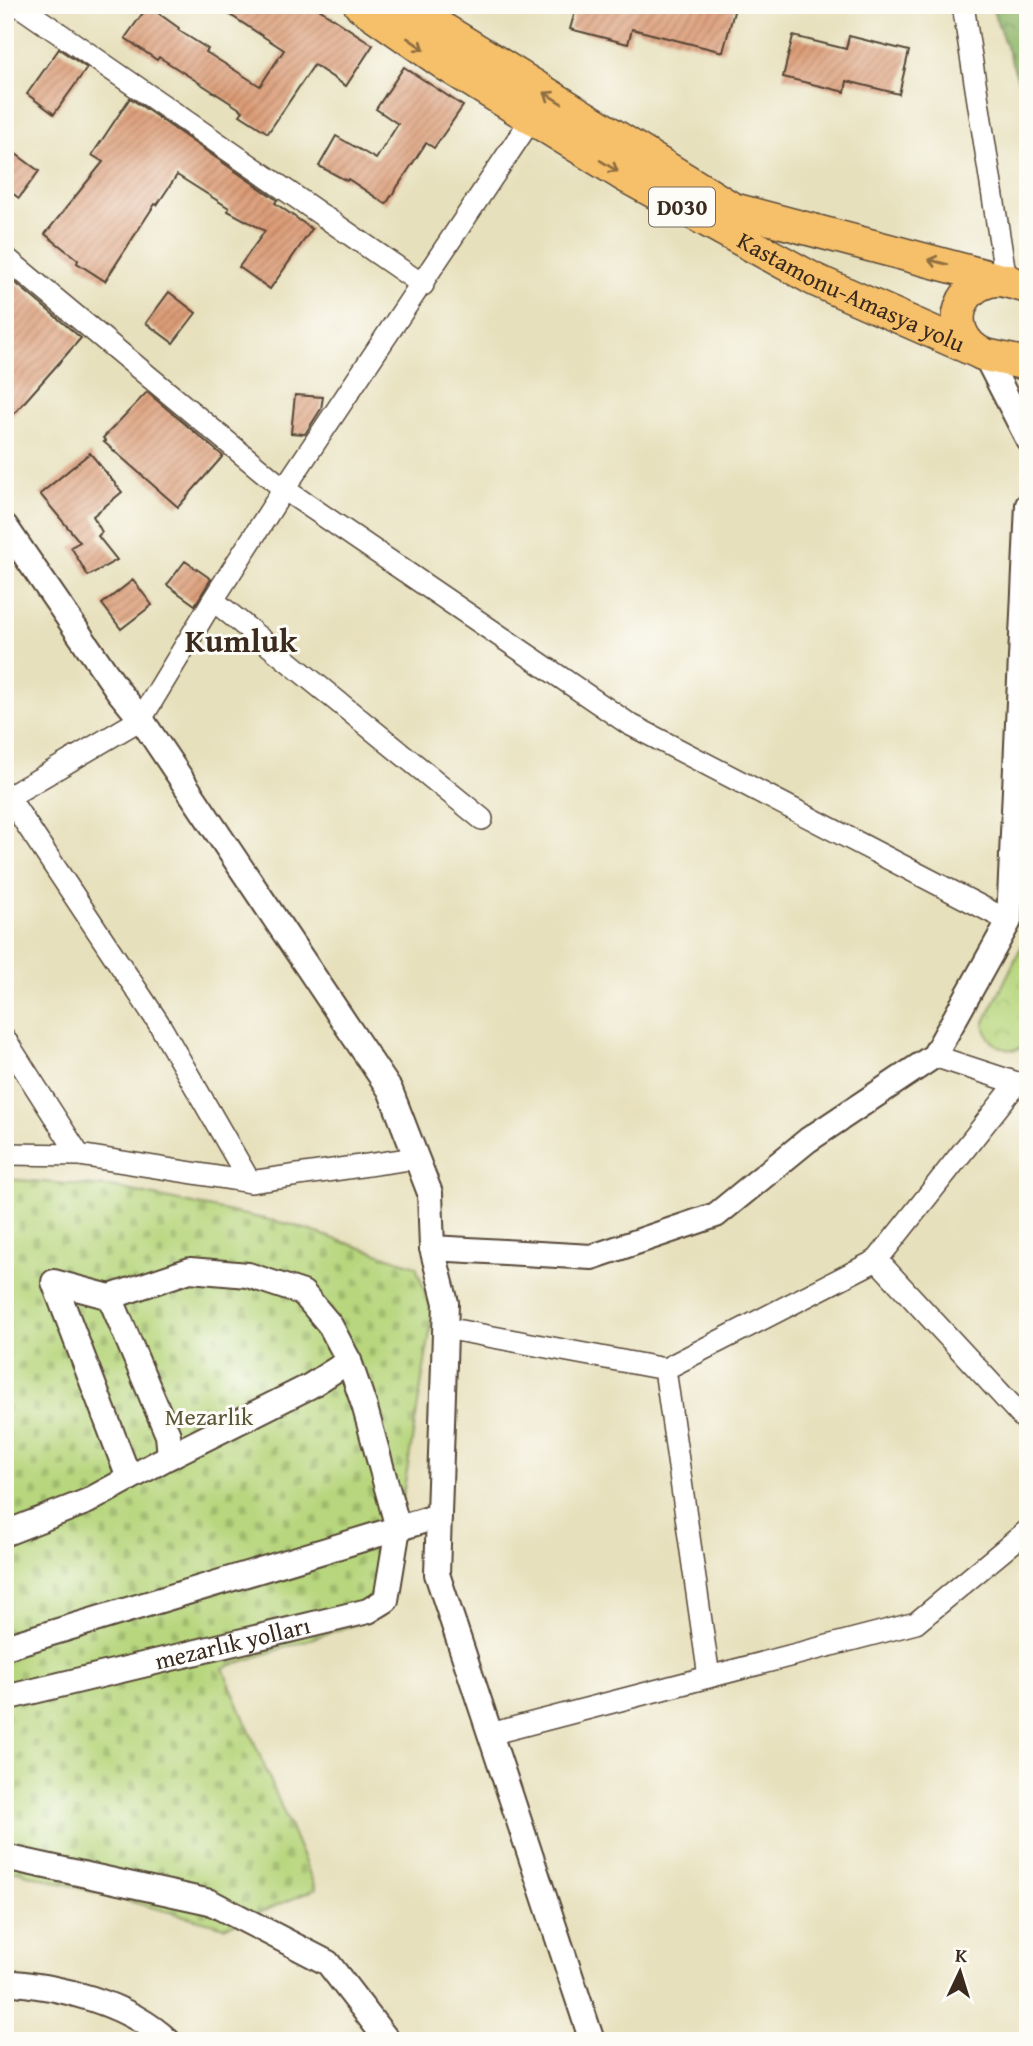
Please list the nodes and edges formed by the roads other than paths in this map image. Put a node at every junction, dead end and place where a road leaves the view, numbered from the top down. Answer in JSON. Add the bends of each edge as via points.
{"nodes":[{"id":1,"x":18,"y":5,"type":"edge"},
{"id":2,"x":360,"y":5,"type":"edge"},
{"id":3,"x":404,"y":5,"type":"edge"},
{"id":4,"x":963,"y":5,"type":"edge"},
{"id":5,"x":532,"y":118,"type":"junction"},
{"id":6,"x":5,"y":257,"type":"edge"},
{"id":7,"x":423,"y":285,"type":"junction"},
{"id":8,"x":1020,"y":286,"type":"edge"},
{"id":9,"x":1028,"y":344,"type":"edge"},
{"id":10,"x":985,"y":355,"type":"junction"},
{"id":11,"x":1028,"y":364,"type":"edge"},
{"id":12,"x":1028,"y":439,"type":"edge"},
{"id":13,"x":284,"y":489,"type":"junction"},
{"id":14,"x":1028,"y":505,"type":"edge"},
{"id":15,"x":5,"y":526,"type":"edge"},
{"id":16,"x":213,"y":600,"type":"junction"},
{"id":17,"x":141,"y":719,"type":"junction"},
{"id":18,"x":6,"y":796,"type":"edge"},
{"id":19,"x":482,"y":819,"type":"dead end"},
{"id":20,"x":1009,"y":921,"type":"junction"},
{"id":21,"x":5,"y":1038,"type":"edge"},
{"id":22,"x":934,"y":1056,"type":"junction"},
{"id":23,"x":1024,"y":1085,"type":"edge"},
{"id":24,"x":5,"y":1154,"type":"edge"},
{"id":25,"x":79,"y":1155,"type":"junction"},
{"id":26,"x":416,"y":1158,"type":"junction"},
{"id":27,"x":250,"y":1182,"type":"junction"},
{"id":28,"x":432,"y":1248,"type":"junction"},
{"id":29,"x":877,"y":1260,"type":"junction"},
{"id":30,"x":110,"y":1297,"type":"junction"},
{"id":31,"x":446,"y":1315,"type":"junction"},
{"id":32,"x":349,"y":1361,"type":"junction"},
{"id":33,"x":665,"y":1369,"type":"junction"},
{"id":34,"x":1028,"y":1423,"type":"edge"},
{"id":35,"x":170,"y":1456,"type":"junction"},
{"id":36,"x":130,"y":1478,"type":"junction"},
{"id":37,"x":439,"y":1516,"type":"junction"},
{"id":38,"x":398,"y":1528,"type":"junction"},
{"id":39,"x":1028,"y":1530,"type":"edge"},
{"id":40,"x":6,"y":1532,"type":"edge"},
{"id":41,"x":5,"y":1647,"type":"edge"},
{"id":42,"x":709,"y":1677,"type":"junction"},
{"id":43,"x":5,"y":1698,"type":"edge"},
{"id":44,"x":491,"y":1734,"type":"junction"},
{"id":45,"x":5,"y":1857,"type":"edge"},
{"id":46,"x":5,"y":1982,"type":"edge"},
{"id":47,"x":168,"y":2041,"type":"edge"},
{"id":48,"x":388,"y":2041,"type":"edge"},
{"id":49,"x":592,"y":2041,"type":"edge"}],
"edges":[{"from":1,"to":7,"type":"street"},
{"from":2,"to":5,"type":"main road","name":"Kastamonu-Amasya yolu","number":"D030","one_way":true},
{"from":8,"to":3,"type":"main road","name":"Kastamonu-Amasya yolu","number":"D030","one_way":true,"via":[[733,209]]},
{"from":4,"to":8,"type":"street"},
{"from":5,"to":7,"type":"street"},
{"from":5,"to":10,"type":"main road","name":"Kastamonu-Amasya yolu","number":"D030","one_way":true,"via":[[625,176],[815,280]]},
{"from":6,"to":13,"type":"street"},
{"from":7,"to":13,"type":"street"},
{"from":8,"to":10,"type":"main road","via":[[992,279],[980,283],[962,302],[960,327],[965,339]]},
{"from":9,"to":10,"type":"main road","via":[[1010,356]]},
{"from":10,"to":11,"type":"main road","name":"Kastamonu-Amasya yolu","number":"D030"},
{"from":10,"to":12,"type":"street"},
{"from":13,"to":16,"type":"street"},
{"from":13,"to":20,"type":"street","via":[[629,724]]},
{"from":14,"to":20,"type":"street"},
{"from":15,"to":17,"type":"street"},
{"from":16,"to":17,"type":"street"},
{"from":16,"to":19,"type":"street"},
{"from":17,"to":18,"type":"street"},
{"from":17,"to":26,"type":"street","via":[[390,1090]]},
{"from":18,"to":27,"type":"street","via":[[158,1022]]},
{"from":20,"to":22,"type":"street"},
{"from":21,"to":25,"type":"street"},
{"from":22,"to":23,"type":"street"},
{"from":22,"to":28,"type":"street","via":[[808,1140],[716,1215],[593,1257]]},
{"from":23,"to":29,"type":"street"},
{"from":24,"to":25,"type":"street"},
{"from":25,"to":27,"type":"street"},
{"from":26,"to":27,"type":"street"},
{"from":26,"to":28,"type":"street","via":[[430,1193]]},
{"from":28,"to":31,"type":"street"},
{"from":29,"to":33,"type":"street"},
{"from":29,"to":34,"type":"street"},
{"from":30,"to":32,"type":"street","name":"mezarlık yolları","via":[[190,1270],[248,1275],[303,1293],[330,1325]]},
{"from":30,"to":35,"type":"street","via":[[168,1434]]},
{"from":30,"to":36,"type":"street","via":[[54,1282]]},
{"from":31,"to":33,"type":"street"},
{"from":31,"to":37,"type":"street"},
{"from":32,"to":35,"type":"street","via":[[310,1386]]},
{"from":32,"to":38,"type":"street","name":"mezarlık yolları"},
{"from":33,"to":42,"type":"street"},
{"from":35,"to":36,"type":"street"},
{"from":36,"to":40,"type":"street","via":[[88,1501]]},
{"from":37,"to":38,"type":"street"},
{"from":37,"to":44,"type":"street","via":[[437,1574]]},
{"from":38,"to":41,"type":"street"},
{"from":38,"to":43,"type":"street","name":"mezarlık yolları","via":[[386,1600],[368,1611]]},
{"from":39,"to":42,"type":"street","via":[[916,1623]]},
{"from":42,"to":44,"type":"street"},
{"from":44,"to":49,"type":"street"},
{"from":45,"to":48,"type":"street","via":[[210,1902],[328,1963]]},
{"from":46,"to":47,"type":"street","via":[[39,1985],[96,2000],[153,2026]]}]}
